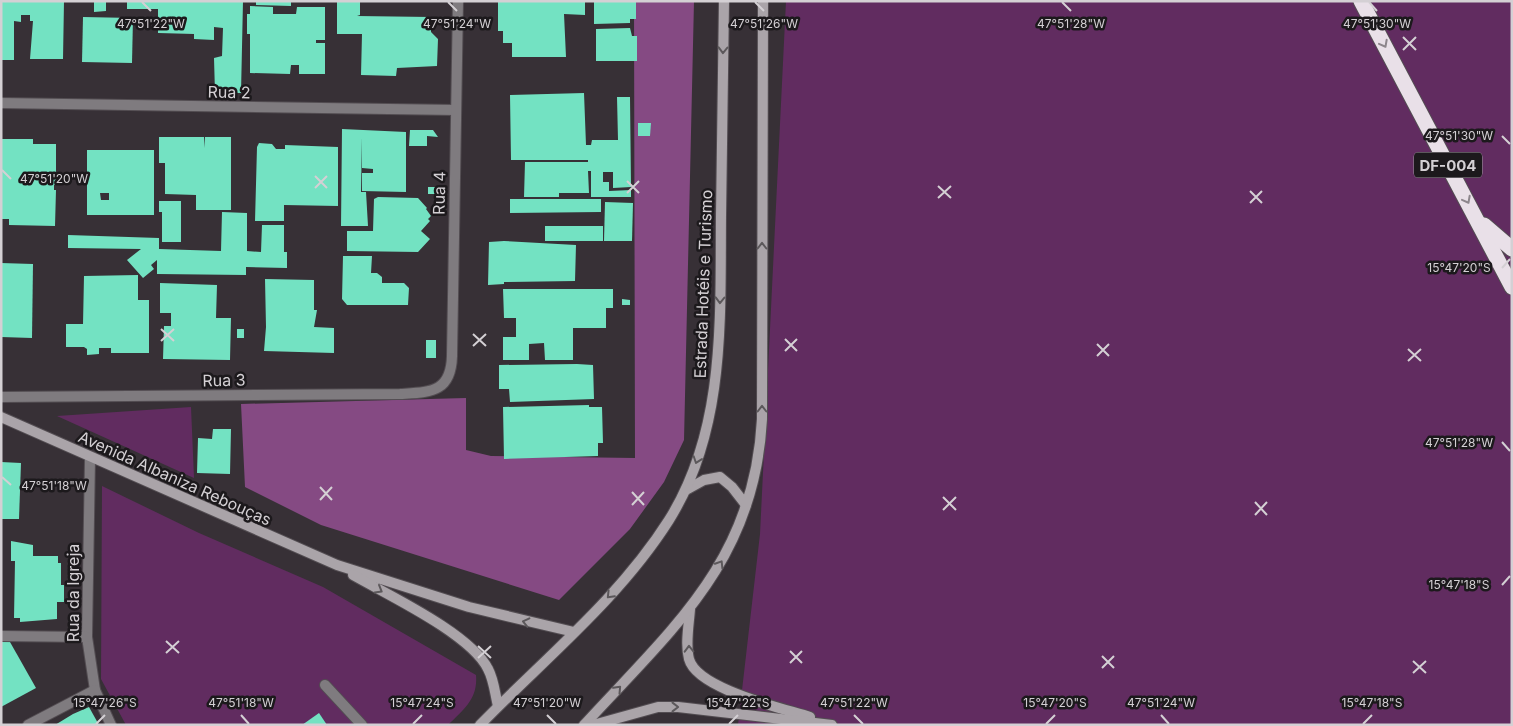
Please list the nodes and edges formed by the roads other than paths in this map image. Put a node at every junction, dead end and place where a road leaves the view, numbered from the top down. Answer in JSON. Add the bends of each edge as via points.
{"nodes":[{"id":1,"x":458,"y":1,"type":"edge"},
{"id":2,"x":724,"y":1,"type":"edge"},
{"id":3,"x":763,"y":1,"type":"edge"},
{"id":4,"x":1361,"y":1,"type":"edge"},
{"id":5,"x":1,"y":104,"type":"edge"},
{"id":6,"x":456,"y":110,"type":"junction"},
{"id":7,"x":1477,"y":219,"type":"junction"},
{"id":8,"x":1512,"y":248,"type":"edge"},
{"id":9,"x":1512,"y":287,"type":"edge"},
{"id":10,"x":445,"y":384,"type":"joint"},
{"id":11,"x":1,"y":397,"type":"edge"},
{"id":12,"x":1,"y":417,"type":"edge"},
{"id":13,"x":90,"y":458,"type":"junction"},
{"id":14,"x":686,"y":490,"type":"junction"},
{"id":15,"x":746,"y":505,"type":"junction"},
{"id":16,"x":337,"y":565,"type":"junction"},
{"id":17,"x":690,"y":609,"type":"junction"},
{"id":18,"x":574,"y":632,"type":"junction"},
{"id":19,"x":1,"y":636,"type":"edge"},
{"id":20,"x":87,"y":637,"type":"junction"},
{"id":21,"x":326,"y":685,"type":"dead end"},
{"id":22,"x":95,"y":690,"type":"junction"},
{"id":23,"x":498,"y":706,"type":"junction"},
{"id":24,"x":28,"y":725,"type":"edge"},
{"id":25,"x":111,"y":725,"type":"edge"},
{"id":26,"x":362,"y":725,"type":"edge"},
{"id":27,"x":480,"y":725,"type":"edge"},
{"id":28,"x":584,"y":725,"type":"edge"},
{"id":29,"x":593,"y":725,"type":"edge"},
{"id":30,"x":832,"y":725,"type":"edge"}],
"edges":[{"from":1,"to":6,"type":"street","name":"Rua 4"},
{"from":2,"to":14,"type":"main road","name":"Estrada Hotéis e Turismo","one_way":true,"via":[[720,325],[715,386],[698,458]]},
{"from":15,"to":3,"type":"main road","one_way":true,"via":[[757,466],[762,419]]},
{"from":4,"to":7,"type":"highway","number":"DF-004","one_way":true},
{"from":5,"to":6,"type":"street","name":"Rua 2"},
{"from":6,"to":10,"type":"street","name":"Rua 4","via":[[452,361]]},
{"from":7,"to":8,"type":"highway"},
{"from":7,"to":9,"type":"highway","number":"DF-004"},
{"from":10,"to":11,"type":"street","name":"Rua 3","via":[[431,391],[400,394]]},
{"from":12,"to":13,"type":"main road","name":"Avenida Albaniza Rebouças"},
{"from":13,"to":16,"type":"main road","name":"Avenida Albaniza Rebouças"},
{"from":13,"to":20,"type":"street","name":"Rua da Igreja"},
{"from":14,"to":15,"type":"main road","via":[[704,480],[720,477],[732,486]]},
{"from":14,"to":18,"type":"main road","name":"Estrada Hotéis e Turismo","one_way":true,"via":[[635,567]]},
{"from":17,"to":15,"type":"main road","one_way":true,"via":[[727,553]]},
{"from":18,"to":16,"type":"main road","name":"Avenida Albaniza Rebouças","one_way":true,"via":[[469,607]]},
{"from":16,"to":23,"type":"main road","name":"Avenida Albaniza Rebouças","one_way":true,"via":[[443,627],[472,649],[488,667]]},
{"from":28,"to":17,"type":"main road","one_way":true},
{"from":30,"to":17,"type":"main road","one_way":true,"via":[[732,691],[702,676],[689,661]]},
{"from":18,"to":23,"type":"main road","name":"Estrada Hotéis e Turismo"},
{"from":19,"to":20,"type":"street"},
{"from":20,"to":22,"type":"street","name":"Rua da Igreja"},
{"from":21,"to":26,"type":"street"},
{"from":22,"to":24,"type":"street"},
{"from":22,"to":25,"type":"street","name":"Rua da Igreja"},
{"from":23,"to":27,"type":"main road","name":"Estrada Hotéis e Turismo"},
{"from":29,"to":30,"type":"main road","one_way":true,"via":[[658,707]]}]}
